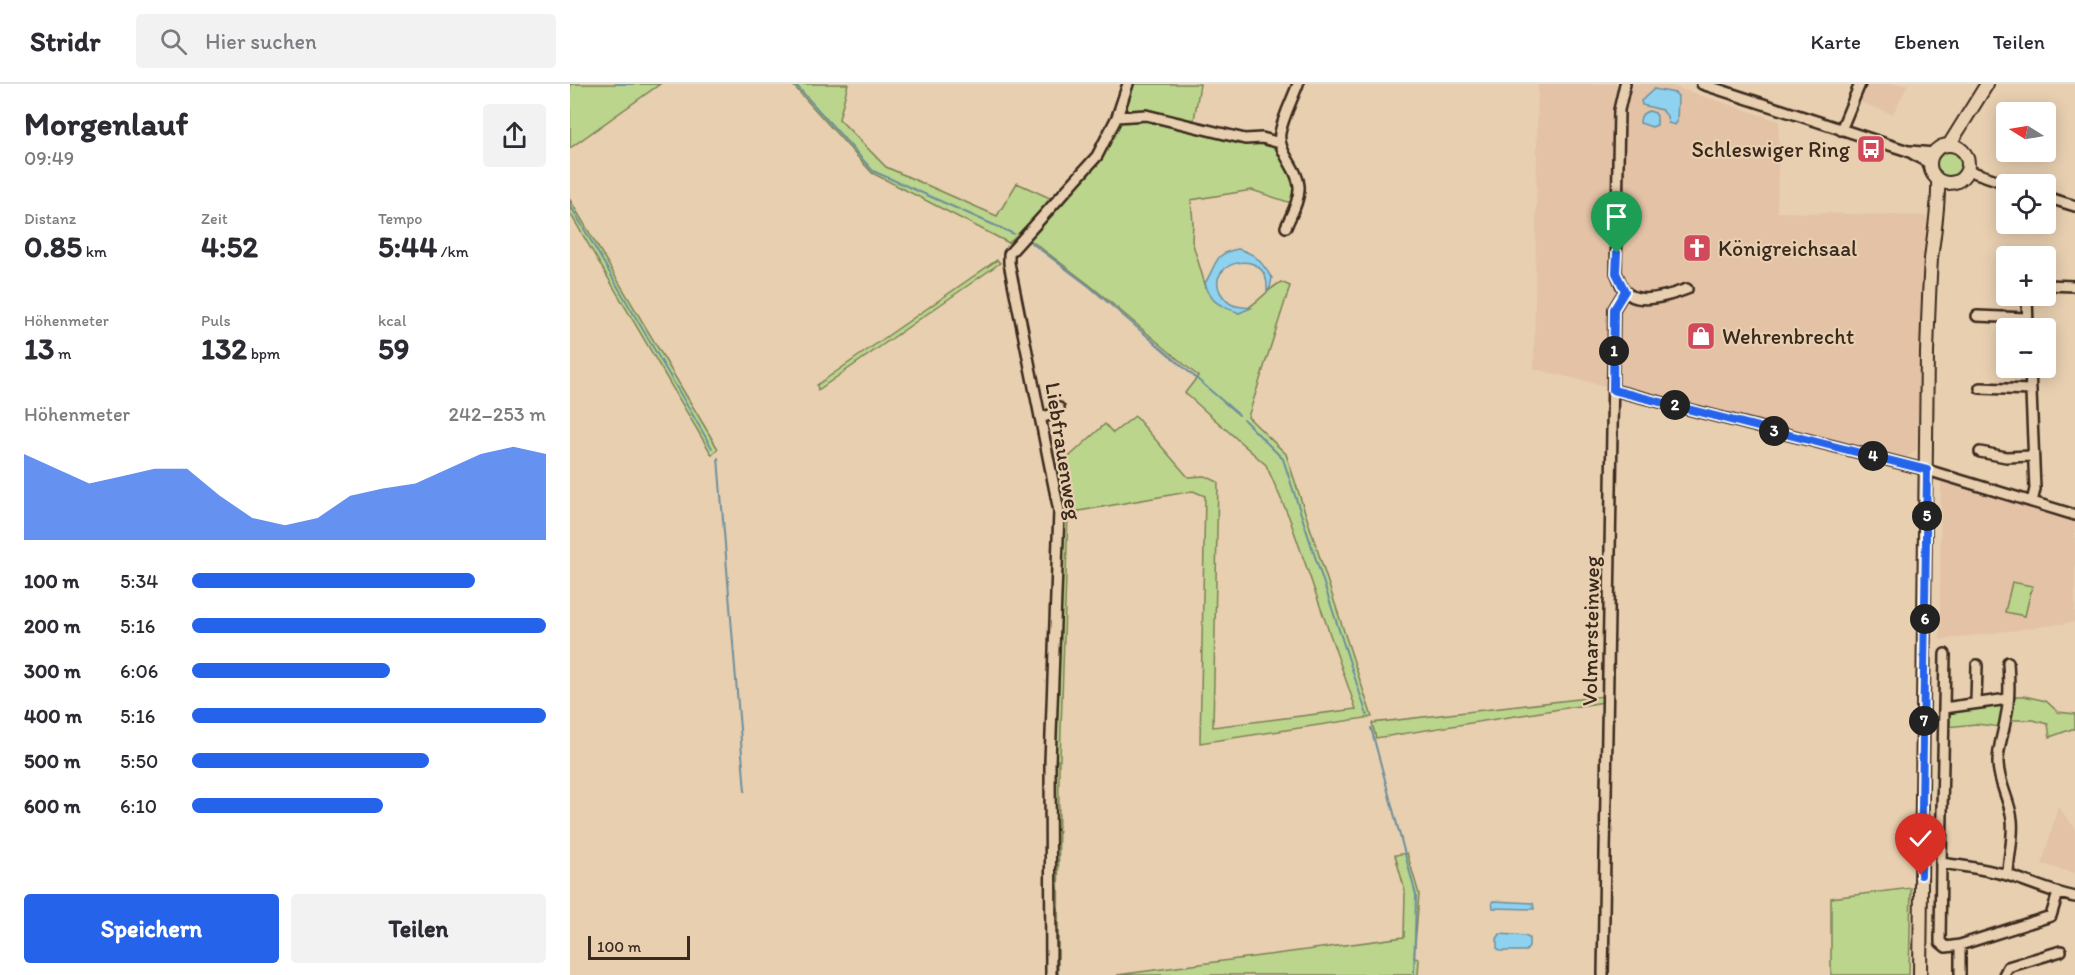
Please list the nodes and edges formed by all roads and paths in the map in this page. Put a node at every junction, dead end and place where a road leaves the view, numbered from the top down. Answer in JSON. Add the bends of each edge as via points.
{"nodes":[{"id":1,"x":1128,"y":84,"type":"edge"},
{"id":2,"x":1298,"y":84,"type":"edge"},
{"id":3,"x":1625,"y":84,"type":"edge"},
{"id":4,"x":1702,"y":84,"type":"edge"},
{"id":5,"x":1860,"y":84,"type":"edge"},
{"id":6,"x":1987,"y":84,"type":"edge"},
{"id":7,"x":1117,"y":117,"type":"junction"},
{"id":8,"x":1842,"y":130,"type":"junction"},
{"id":9,"x":1280,"y":143,"type":"junction"},
{"id":10,"x":1955,"y":147,"type":"junction"},
{"id":11,"x":1932,"y":159,"type":"junction"},
{"id":12,"x":1967,"y":170,"type":"junction"},
{"id":13,"x":1996,"y":180,"type":"edge"},
{"id":14,"x":1945,"y":181,"type":"junction"},
{"id":15,"x":2056,"y":199,"type":"edge"},
{"id":16,"x":2075,"y":206,"type":"edge"},
{"id":17,"x":1286,"y":227,"type":"dead end"},
{"id":18,"x":2056,"y":285,"type":"edge"},
{"id":19,"x":2075,"y":286,"type":"edge"},
{"id":20,"x":1687,"y":289,"type":"dead end"},
{"id":21,"x":1625,"y":291,"type":"junction"},
{"id":22,"x":2027,"y":306,"type":"edge"},
{"id":23,"x":1977,"y":316,"type":"dead end"},
{"id":24,"x":2027,"y":318,"type":"joint"},
{"id":25,"x":2030,"y":378,"type":"edge"},
{"id":26,"x":1980,"y":388,"type":"dead end"},
{"id":27,"x":1613,"y":390,"type":"junction"},
{"id":28,"x":2031,"y":390,"type":"junction"},
{"id":29,"x":1059,"y":408,"type":"dead end"},
{"id":30,"x":1040,"y":418,"type":"junction"},
{"id":31,"x":1980,"y":452,"type":"dead end"},
{"id":32,"x":2033,"y":456,"type":"junction"},
{"id":33,"x":1927,"y":470,"type":"junction"},
{"id":34,"x":2032,"y":502,"type":"junction"},
{"id":35,"x":2075,"y":515,"type":"edge"},
{"id":36,"x":1945,"y":654,"type":"dead end"},
{"id":37,"x":2008,"y":662,"type":"dead end"},
{"id":38,"x":1977,"y":665,"type":"dead end"},
{"id":39,"x":2008,"y":699,"type":"junction"},
{"id":40,"x":1976,"y":702,"type":"junction"},
{"id":41,"x":1944,"y":708,"type":"junction"},
{"id":42,"x":1941,"y":863,"type":"junction"},
{"id":43,"x":2008,"y":875,"type":"junction"},
{"id":44,"x":2058,"y":893,"type":"junction"},
{"id":45,"x":2075,"y":897,"type":"edge"},
{"id":46,"x":1960,"y":945,"type":"junction"},
{"id":47,"x":2061,"y":951,"type":"dead end"},
{"id":48,"x":1051,"y":975,"type":"edge"},
{"id":49,"x":1603,"y":975,"type":"edge"},
{"id":50,"x":1920,"y":975,"type":"edge"},
{"id":51,"x":1960,"y":975,"type":"edge"},
{"id":52,"x":2004,"y":975,"type":"edge"}],
"edges":[{"from":1,"to":7,"type":"street","name":"Liebfrauenweg"},
{"from":2,"to":9,"type":"street"},
{"from":3,"to":21,"type":"street","via":[[1619,110],[1616,273]]},
{"from":4,"to":8,"type":"street"},
{"from":5,"to":8,"type":"street"},
{"from":6,"to":10,"type":"main road","via":[[1966,118]]},
{"from":7,"to":9,"type":"street","via":[[1146,115],[1245,139]]},
{"from":7,"to":30,"type":"street","name":"Liebfrauenweg","via":[[1097,156],[1009,254]]},
{"from":8,"to":11,"type":"street"},
{"from":9,"to":17,"type":"street","via":[[1299,188]]},
{"from":10,"to":11,"type":"main road","via":[[1943,146]]},
{"from":10,"to":12,"type":"main road","via":[[1967,159]]},
{"from":11,"to":14,"type":"main road","via":[[1931,170]]},
{"from":12,"to":13,"type":"street"},
{"from":12,"to":14,"type":"main road","via":[[1963,177]]},
{"from":14,"to":33,"type":"main road","via":[[1929,281]]},
{"from":15,"to":16,"type":"street"},
{"from":18,"to":19,"type":"street"},
{"from":20,"to":21,"type":"street","via":[[1664,297],[1638,298]]},
{"from":21,"to":27,"type":"street","name":"Volmarsteinweg","via":[[1614,309]]},
{"from":22,"to":24,"type":"street"},
{"from":23,"to":24,"type":"street"},
{"from":25,"to":28,"type":"street"},
{"from":26,"to":28,"type":"street"},
{"from":27,"to":33,"type":"street"},
{"from":27,"to":49,"type":"street","name":"Volmarsteinweg"},
{"from":28,"to":32,"type":"street"},
{"from":29,"to":30,"type":"street"},
{"from":30,"to":48,"type":"street","name":"Liebfrauenweg","via":[[1059,511],[1050,762]]},
{"from":31,"to":32,"type":"street","via":[[2006,457]]},
{"from":32,"to":34,"type":"street"},
{"from":33,"to":34,"type":"street"},
{"from":33,"to":50,"type":"main road"},
{"from":34,"to":35,"type":"street"},
{"from":36,"to":41,"type":"street"},
{"from":37,"to":39,"type":"street"},
{"from":38,"to":40,"type":"street"},
{"from":39,"to":40,"type":"street"},
{"from":39,"to":43,"type":"street","via":[[1998,761],[2012,821]]},
{"from":40,"to":41,"type":"street"},
{"from":41,"to":42,"type":"street"},
{"from":42,"to":43,"type":"street"},
{"from":42,"to":46,"type":"street","via":[[1940,942],[1946,947]]},
{"from":43,"to":44,"type":"street"},
{"from":44,"to":45,"type":"street"},
{"from":44,"to":46,"type":"street","via":[[2051,916]]},
{"from":46,"to":51,"type":"street"},
{"from":47,"to":52,"type":"street","via":[[2008,968]]}]}
